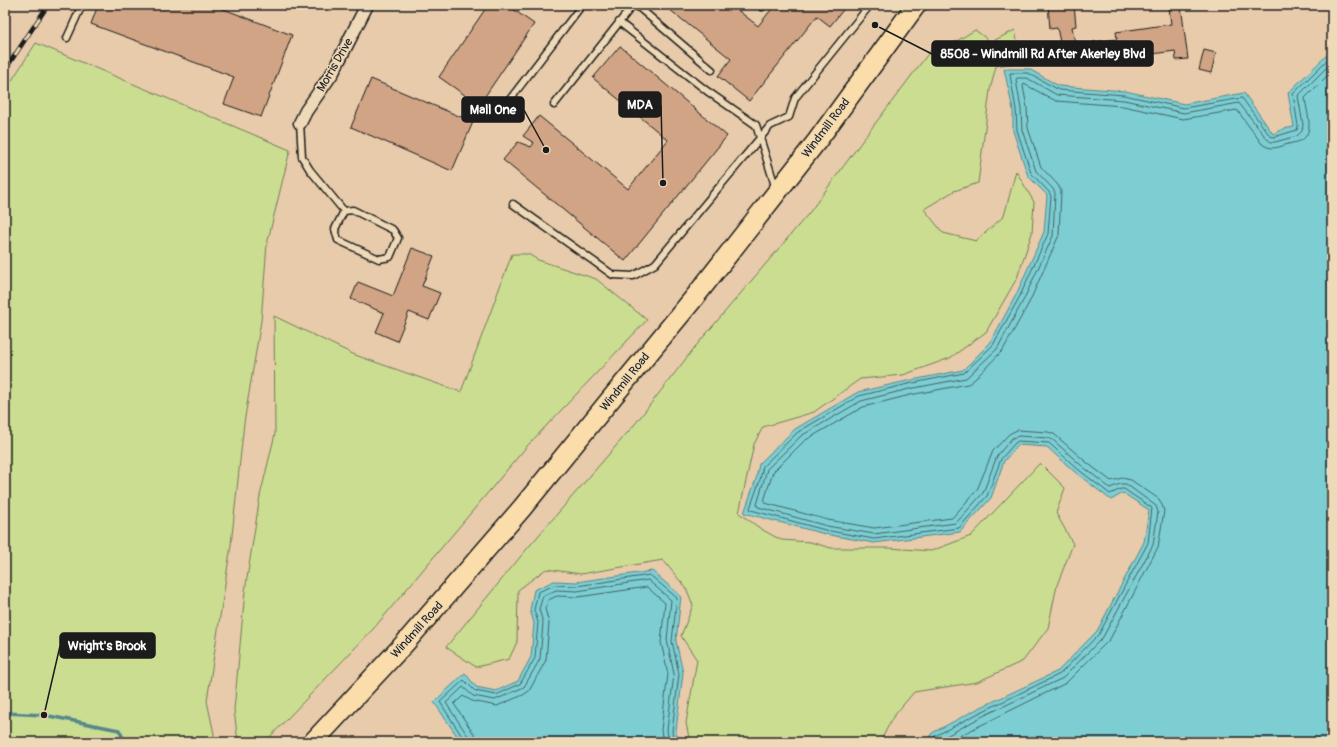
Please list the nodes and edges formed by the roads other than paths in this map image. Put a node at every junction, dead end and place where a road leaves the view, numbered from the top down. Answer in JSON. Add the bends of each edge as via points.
{"nodes":[{"id":1,"x":82,"y":5,"type":"edge"},
{"id":2,"x":367,"y":5,"type":"edge"},
{"id":3,"x":582,"y":5,"type":"edge"},
{"id":4,"x":633,"y":5,"type":"edge"},
{"id":5,"x":636,"y":5,"type":"edge"},
{"id":6,"x":870,"y":5,"type":"edge"},
{"id":7,"x":916,"y":5,"type":"edge"},
{"id":8,"x":619,"y":22,"type":"junction"},
{"id":9,"x":67,"y":38,"type":"dead end"},
{"id":10,"x":712,"y":70,"type":"dead end"},
{"id":11,"x":554,"y":105,"type":"dead end"},
{"id":12,"x":498,"y":115,"type":"dead end"},
{"id":13,"x":300,"y":123,"type":"joint"},
{"id":14,"x":760,"y":137,"type":"junction"},
{"id":15,"x":777,"y":193,"type":"junction"},
{"id":16,"x":513,"y":204,"type":"dead end"},
{"id":17,"x":344,"y":211,"type":"junction"},
{"id":18,"x":314,"y":742,"type":"edge"}],
"edges":[{"from":1,"to":9,"type":"lane"},
{"from":2,"to":13,"type":"street","name":"Morris Drive","via":[[333,72]]},
{"from":3,"to":12,"type":"lane"},
{"from":4,"to":8,"type":"lane"},
{"from":5,"to":10,"type":"lane"},
{"from":6,"to":14,"type":"lane","via":[[795,98],[789,117],[770,126]]},
{"from":7,"to":15,"type":"main road","name":"Windmill Road"},
{"from":8,"to":11,"type":"lane"},
{"from":8,"to":14,"type":"lane","via":[[756,126]]},
{"from":13,"to":17,"type":"lane","via":[[302,157]]},
{"from":14,"to":15,"type":"lane"},
{"from":14,"to":16,"type":"lane","via":[[655,264],[633,276],[613,275]]},
{"from":15,"to":18,"type":"main road","name":"Windmill Road","via":[[522,508],[405,643]]},
{"from":17,"to":17,"type":"lane","via":[[335,229],[338,240],[379,259],[390,257],[398,238],[393,230],[353,210]]}]}
